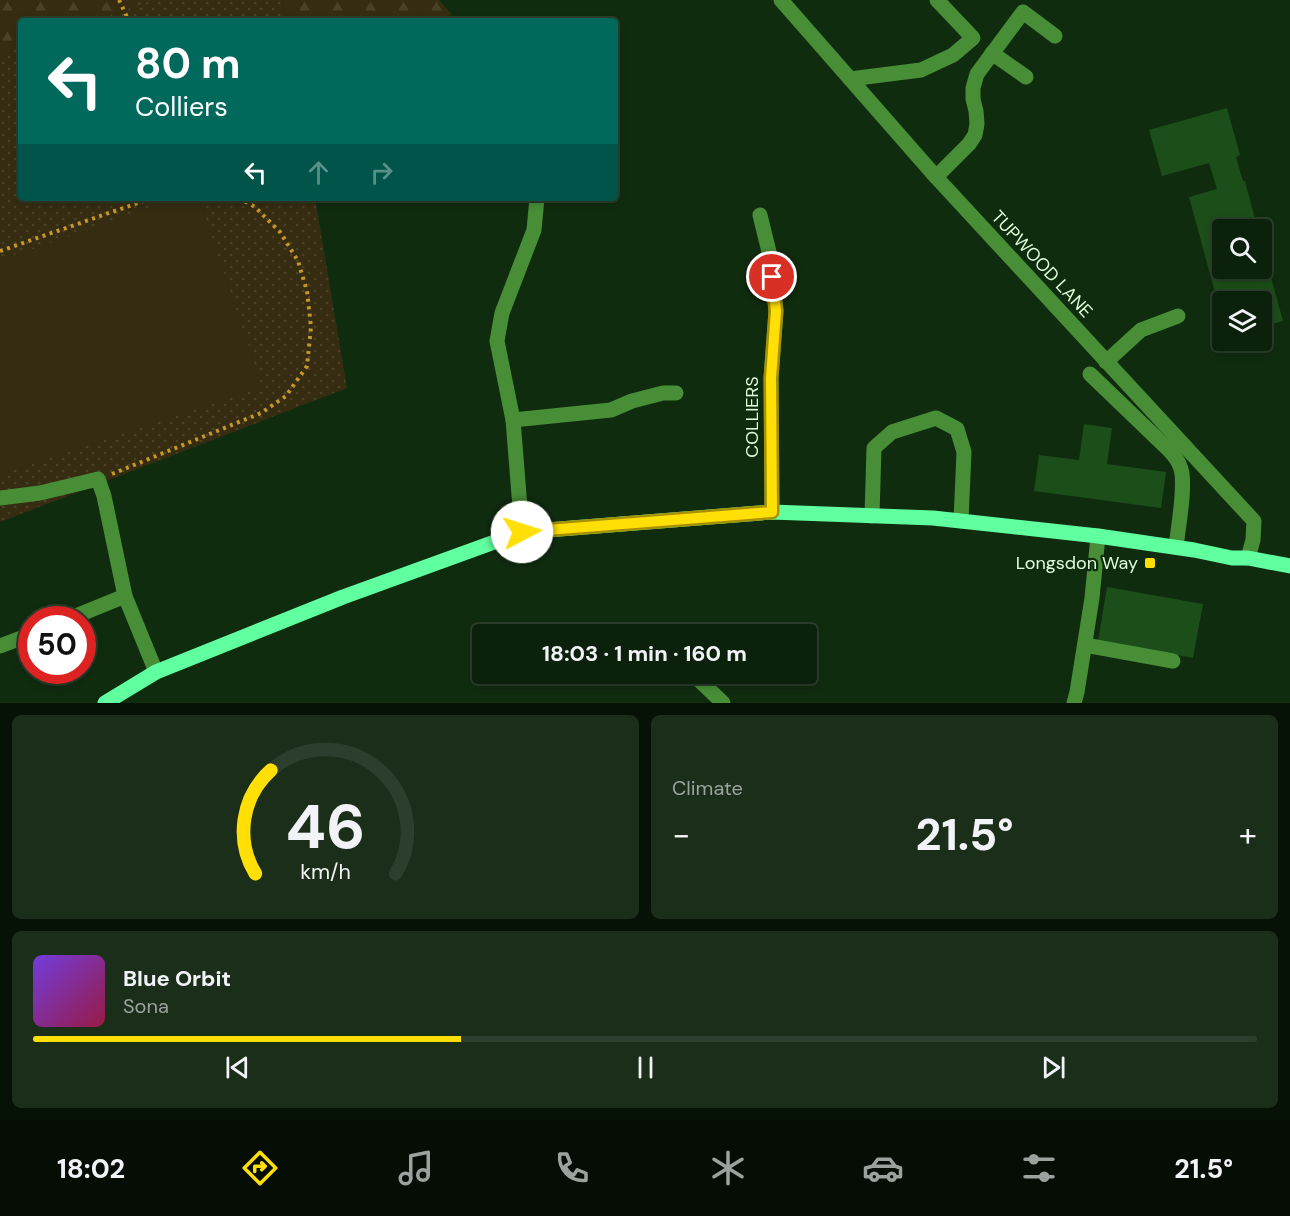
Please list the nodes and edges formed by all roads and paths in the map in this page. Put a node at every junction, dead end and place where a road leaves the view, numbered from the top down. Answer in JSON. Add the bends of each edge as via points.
{"nodes":[{"id":1,"x":119,"y":0,"type":"edge"},
{"id":2,"x":937,"y":0,"type":"edge"},
{"id":3,"x":783,"y":1,"type":"edge"},
{"id":4,"x":128,"y":18,"type":"edge"},
{"id":5,"x":1055,"y":36,"type":"dead end"},
{"id":6,"x":992,"y":53,"type":"junction"},
{"id":7,"x":1026,"y":77,"type":"dead end"},
{"id":8,"x":850,"y":79,"type":"junction"},
{"id":9,"x":936,"y":177,"type":"junction"},
{"id":10,"x":143,"y":201,"type":"edge"},
{"id":11,"x":244,"y":201,"type":"edge"},
{"id":12,"x":537,"y":201,"type":"edge"},
{"id":13,"x":760,"y":215,"type":"dead end"},
{"id":14,"x":0,"y":251,"type":"edge"},
{"id":15,"x":1178,"y":316,"type":"dead end"},
{"id":16,"x":1106,"y":362,"type":"junction"},
{"id":17,"x":1090,"y":374,"type":"dead end"},
{"id":18,"x":676,"y":393,"type":"dead end"},
{"id":19,"x":513,"y":420,"type":"junction"},
{"id":20,"x":98,"y":479,"type":"junction"},
{"id":21,"x":0,"y":498,"type":"edge"},
{"id":22,"x":772,"y":512,"type":"junction"},
{"id":23,"x":872,"y":516,"type":"junction"},
{"id":24,"x":961,"y":521,"type":"junction"},
{"id":25,"x":522,"y":532,"type":"junction"},
{"id":26,"x":1098,"y":536,"type":"junction"},
{"id":27,"x":1176,"y":547,"type":"junction"},
{"id":28,"x":1248,"y":558,"type":"junction"},
{"id":29,"x":1290,"y":566,"type":"edge"},
{"id":30,"x":125,"y":596,"type":"junction"},
{"id":31,"x":96,"y":608,"type":"edge"},
{"id":32,"x":18,"y":639,"type":"edge"},
{"id":33,"x":1085,"y":645,"type":"junction"},
{"id":34,"x":0,"y":646,"type":"edge"},
{"id":35,"x":1173,"y":661,"type":"dead end"},
{"id":36,"x":156,"y":672,"type":"junction"},
{"id":37,"x":703,"y":684,"type":"edge"},
{"id":38,"x":105,"y":703,"type":"edge"},
{"id":39,"x":723,"y":703,"type":"edge"},
{"id":40,"x":1074,"y":703,"type":"edge"}],
"edges":[{"from":1,"to":4,"type":"path"},
{"from":2,"to":8,"type":"street","via":[[973,38],[953,55],[921,70]]},
{"from":3,"to":8,"type":"street","name":"TUPWOOD LANE"},
{"from":5,"to":6,"type":"street","via":[[1023,12]]},
{"from":6,"to":7,"type":"street"},
{"from":6,"to":9,"type":"street","via":[[977,74],[973,88],[975,135]]},
{"from":8,"to":9,"type":"street","name":"TUPWOOD LANE"},
{"from":9,"to":16,"type":"street","name":"TUPWOOD LANE"},
{"from":10,"to":14,"type":"path"},
{"from":11,"to":20,"type":"path","via":[[280,232],[298,261],[307,291],[311,327],[307,366],[286,396],[261,413]]},
{"from":12,"to":19,"type":"street","via":[[534,230],[502,313],[497,341]]},
{"from":13,"to":22,"type":"street","name":"COLLIERS","via":[[771,260],[776,311],[771,378]]},
{"from":15,"to":16,"type":"street","via":[[1141,330]]},
{"from":16,"to":28,"type":"street","name":"TUPWOOD LANE","via":[[1254,522]]},
{"from":17,"to":27,"type":"street","via":[[1168,449],[1181,467]]},
{"from":18,"to":19,"type":"street","via":[[632,401],[611,410]]},
{"from":19,"to":25,"type":"street"},
{"from":20,"to":21,"type":"street"},
{"from":20,"to":30,"type":"street"},
{"from":22,"to":23,"type":"main road"},
{"from":22,"to":25,"type":"main road"},
{"from":23,"to":24,"type":"main road"},
{"from":23,"to":24,"type":"street","via":[[874,448],[891,432],[936,418],[957,429],[964,452]]},
{"from":24,"to":26,"type":"main road"},
{"from":25,"to":36,"type":"main road","via":[[343,597]]},
{"from":26,"to":27,"type":"main road"},
{"from":26,"to":33,"type":"street"},
{"from":27,"to":28,"type":"main road"},
{"from":28,"to":29,"type":"main road"},
{"from":30,"to":31,"type":"street"},
{"from":30,"to":36,"type":"street"},
{"from":32,"to":34,"type":"street"},
{"from":33,"to":35,"type":"street"},
{"from":33,"to":40,"type":"street"},
{"from":36,"to":38,"type":"main road"},
{"from":37,"to":39,"type":"street"}]}
